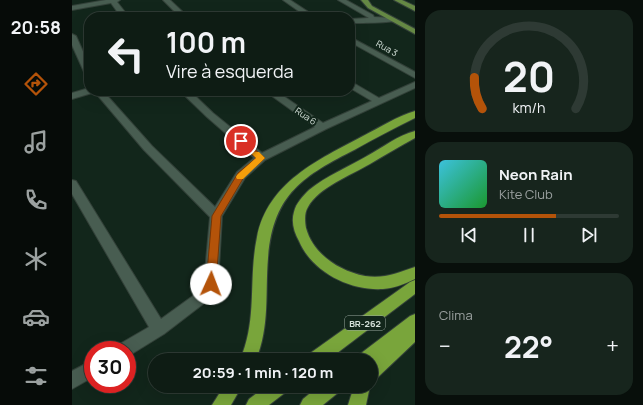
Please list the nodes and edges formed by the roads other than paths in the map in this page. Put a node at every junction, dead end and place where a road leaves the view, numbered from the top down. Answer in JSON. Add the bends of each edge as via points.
{"nodes":[{"id":1,"x":114,"y":0,"type":"edge"},
{"id":2,"x":166,"y":0,"type":"edge"},
{"id":3,"x":286,"y":0,"type":"edge"},
{"id":4,"x":341,"y":0,"type":"edge"},
{"id":5,"x":357,"y":0,"type":"edge"},
{"id":6,"x":364,"y":0,"type":"edge"},
{"id":7,"x":398,"y":0,"type":"edge"},
{"id":8,"x":370,"y":7,"type":"junction"},
{"id":9,"x":72,"y":8,"type":"edge"},
{"id":10,"x":415,"y":9,"type":"edge"},
{"id":11,"x":122,"y":12,"type":"edge"},
{"id":12,"x":179,"y":12,"type":"edge"},
{"id":13,"x":304,"y":12,"type":"edge"},
{"id":14,"x":379,"y":12,"type":"junction"},
{"id":15,"x":372,"y":16,"type":"junction"},
{"id":16,"x":362,"y":20,"type":"junction"},
{"id":17,"x":393,"y":20,"type":"junction"},
{"id":18,"x":355,"y":21,"type":"edge"},
{"id":19,"x":415,"y":32,"type":"edge"},
{"id":20,"x":72,"y":36,"type":"edge"},
{"id":21,"x":355,"y":42,"type":"edge"},
{"id":22,"x":84,"y":63,"type":"edge"},
{"id":23,"x":415,"y":75,"type":"edge"},
{"id":24,"x":415,"y":85,"type":"edge"},
{"id":25,"x":355,"y":87,"type":"edge"},
{"id":26,"x":84,"y":92,"type":"edge"},
{"id":27,"x":72,"y":96,"type":"edge"},
{"id":28,"x":102,"y":96,"type":"edge"},
{"id":29,"x":190,"y":96,"type":"edge"},
{"id":30,"x":277,"y":96,"type":"edge"},
{"id":31,"x":378,"y":101,"type":"junction"},
{"id":32,"x":415,"y":114,"type":"edge"},
{"id":33,"x":322,"y":127,"type":"junction"},
{"id":34,"x":415,"y":134,"type":"edge"},
{"id":35,"x":261,"y":158,"type":"junction"},
{"id":36,"x":72,"y":184,"type":"edge"},
{"id":37,"x":216,"y":216,"type":"junction"},
{"id":38,"x":415,"y":273,"type":"edge"},
{"id":39,"x":415,"y":286,"type":"edge"},
{"id":40,"x":415,"y":321,"type":"edge"},
{"id":41,"x":159,"y":329,"type":"junction"},
{"id":42,"x":415,"y":332,"type":"edge"},
{"id":43,"x":136,"y":343,"type":"edge"},
{"id":44,"x":252,"y":353,"type":"edge"},
{"id":45,"x":324,"y":353,"type":"edge"},
{"id":46,"x":375,"y":353,"type":"edge"},
{"id":47,"x":378,"y":366,"type":"edge"},
{"id":48,"x":84,"y":374,"type":"edge"},
{"id":49,"x":72,"y":381,"type":"edge"},
{"id":50,"x":229,"y":393,"type":"edge"},
{"id":51,"x":271,"y":393,"type":"edge"},
{"id":52,"x":324,"y":393,"type":"edge"},
{"id":53,"x":359,"y":393,"type":"edge"},
{"id":54,"x":221,"y":405,"type":"edge"},
{"id":55,"x":255,"y":405,"type":"edge"},
{"id":56,"x":309,"y":405,"type":"edge"},
{"id":57,"x":357,"y":405,"type":"edge"}],
"edges":[{"from":1,"to":9,"type":"street"},
{"from":1,"to":11,"type":"street"},
{"from":2,"to":12,"type":"street"},
{"from":3,"to":13,"type":"street"},
{"from":4,"to":15,"type":"street"},
{"from":5,"to":8,"type":"street"},
{"from":6,"to":8,"type":"main road"},
{"from":7,"to":10,"type":"main road"},
{"from":8,"to":14,"type":"main road"},
{"from":14,"to":15,"type":"street"},
{"from":14,"to":17,"type":"main road"},
{"from":15,"to":16,"type":"street"},
{"from":16,"to":17,"type":"street"},
{"from":16,"to":18,"type":"street"},
{"from":17,"to":19,"type":"main road"},
{"from":20,"to":22,"type":"street"},
{"from":21,"to":23,"type":"street","name":"Rua 3"},
{"from":24,"to":31,"type":"street"},
{"from":25,"to":31,"type":"street"},
{"from":26,"to":27,"type":"street"},
{"from":28,"to":37,"type":"street","via":[[148,148]]},
{"from":29,"to":35,"type":"street"},
{"from":30,"to":33,"type":"street","name":"Rua 6"},
{"from":31,"to":33,"type":"street"},
{"from":32,"to":44,"type":"highway","via":[[306,171],[293,182],[279,200],[262,240],[261,306],[259,326]]},
{"from":33,"to":35,"type":"street"},
{"from":34,"to":38,"type":"highway","via":[[320,188],[303,204],[298,218],[302,237],[315,258],[340,274],[369,282],[384,282]]},
{"from":35,"to":37,"type":"street","via":[[241,175]]},
{"from":36,"to":41,"type":"street"},
{"from":37,"to":41,"type":"street","via":[[211,284],[202,297]]},
{"from":39,"to":45,"type":"highway","number":"BR-262"},
{"from":40,"to":46,"type":"highway","number":"BR-262"},
{"from":41,"to":43,"type":"street"},
{"from":42,"to":47,"type":"highway"},
{"from":48,"to":49,"type":"street"},
{"from":50,"to":54,"type":"highway"},
{"from":51,"to":55,"type":"highway"},
{"from":52,"to":56,"type":"highway"},
{"from":53,"to":57,"type":"highway"}]}
